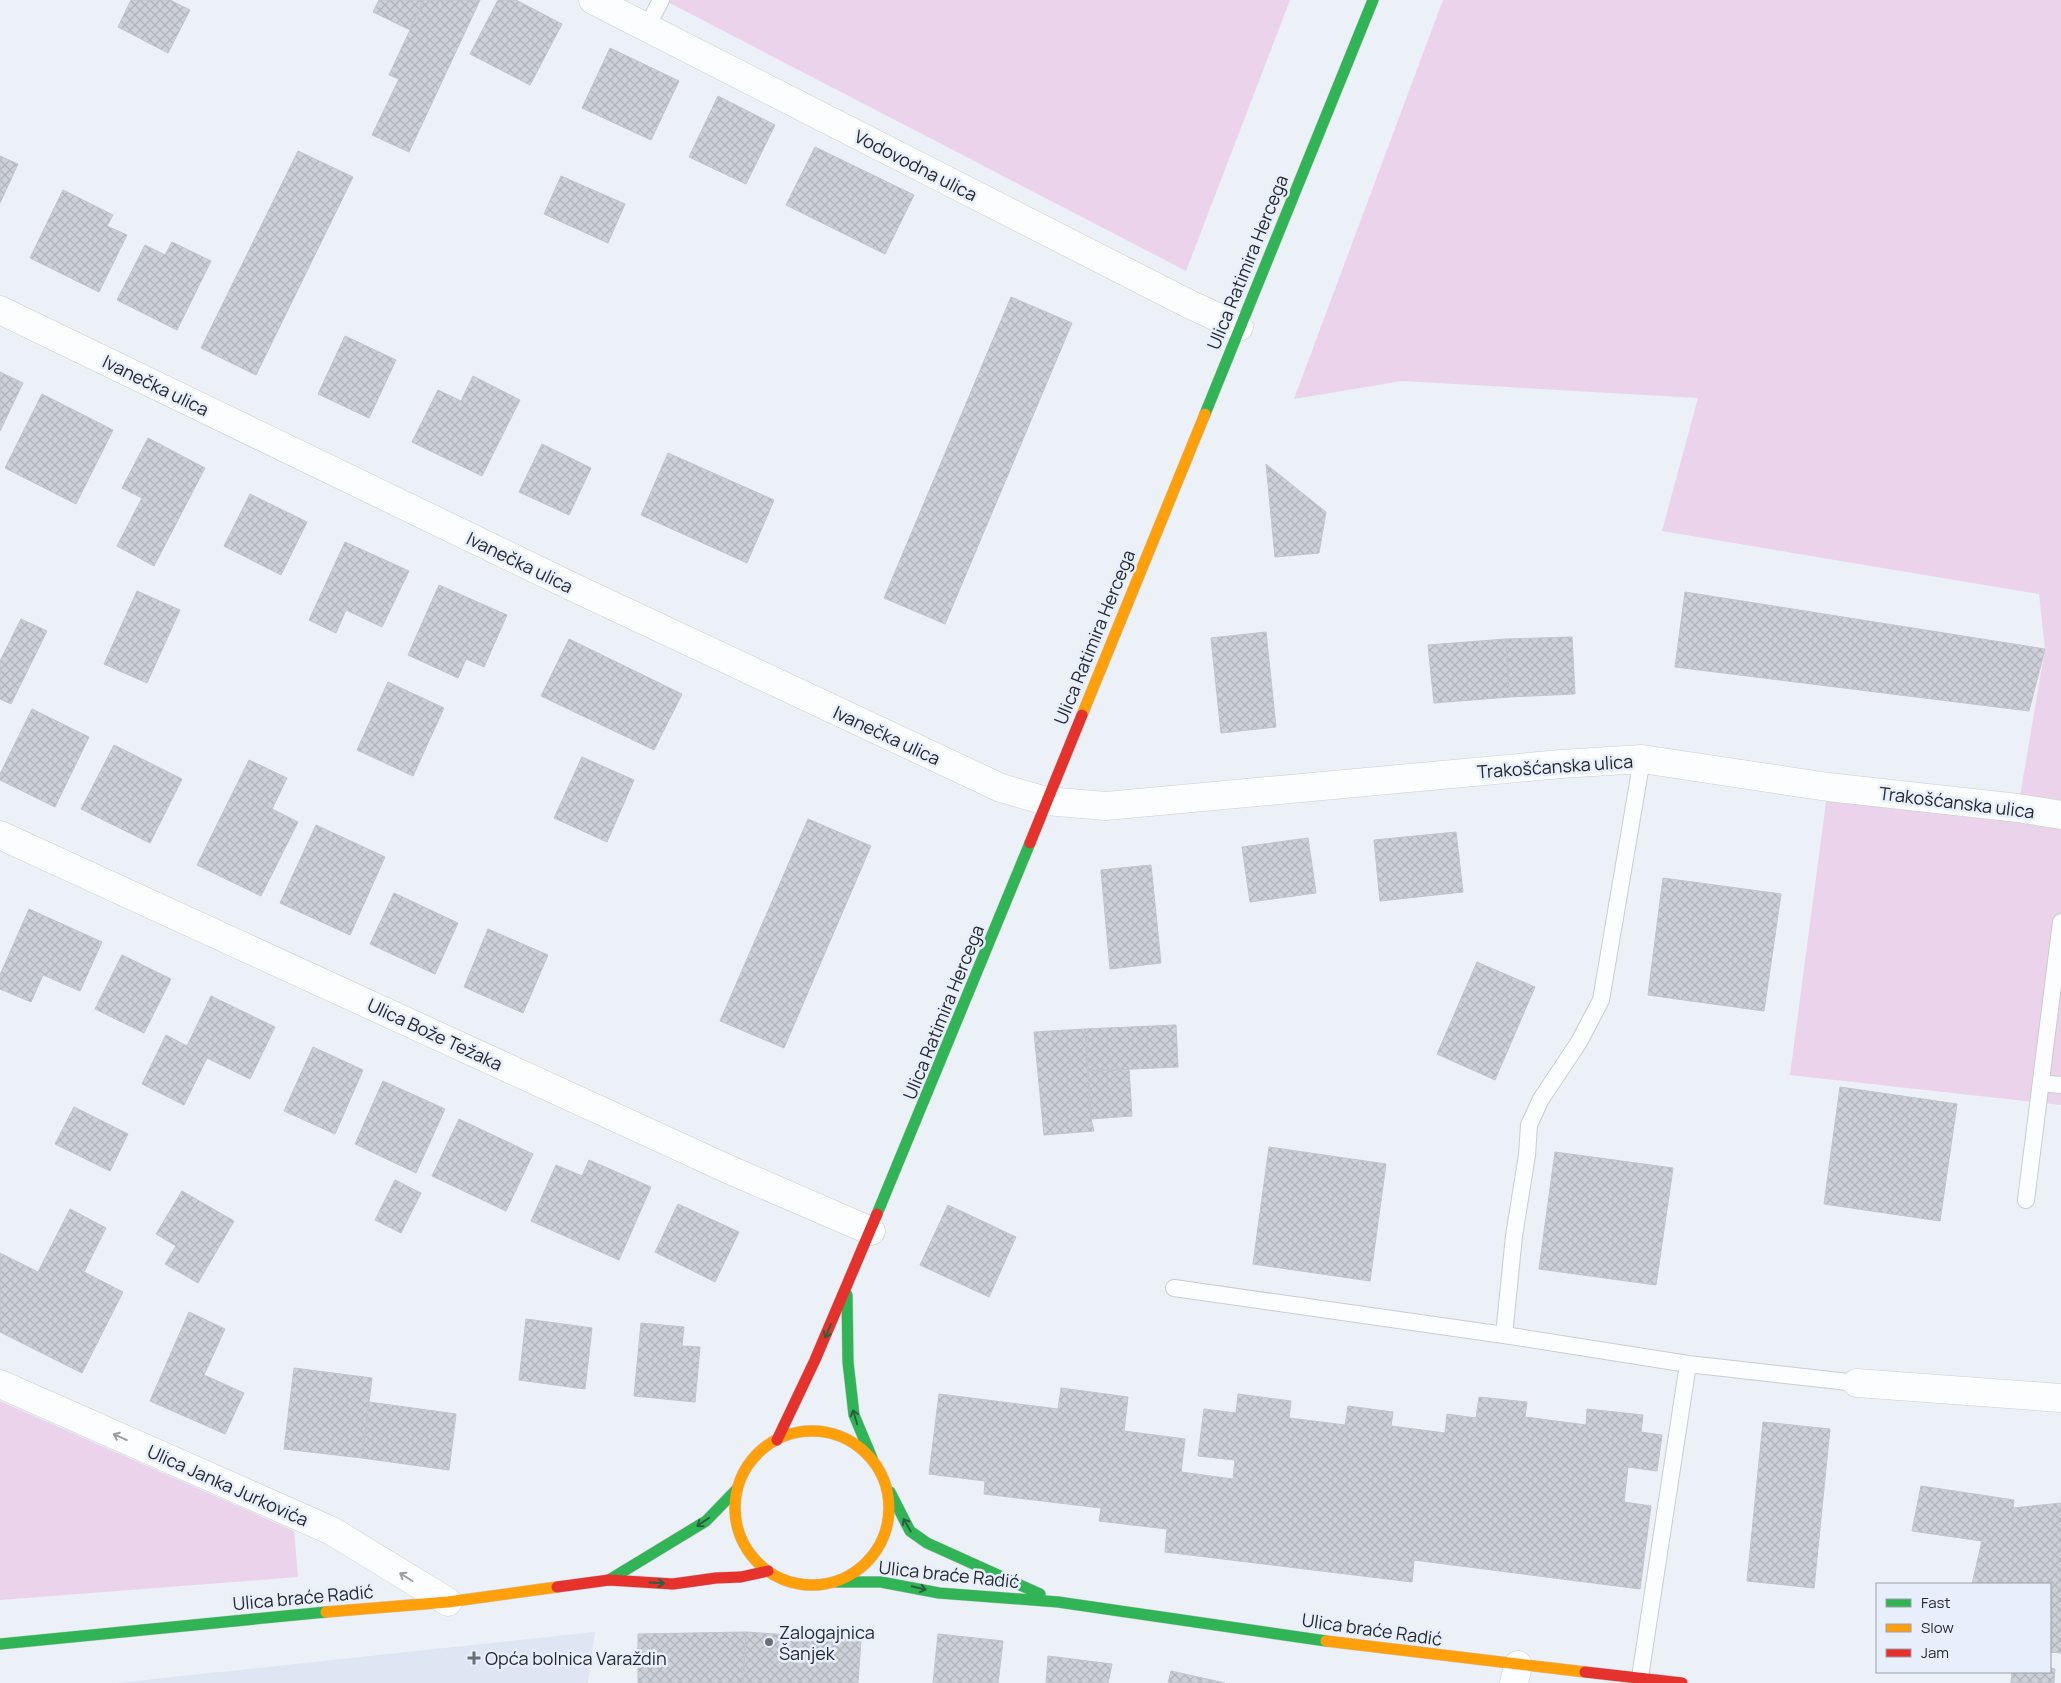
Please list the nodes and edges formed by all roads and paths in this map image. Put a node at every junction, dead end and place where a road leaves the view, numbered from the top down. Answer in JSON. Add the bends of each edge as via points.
{"nodes":[{"id":1,"x":593,"y":0,"type":"edge"},
{"id":2,"x":661,"y":0,"type":"edge"},
{"id":3,"x":1372,"y":0,"type":"edge"},
{"id":4,"x":647,"y":27,"type":"junction"},
{"id":5,"x":0,"y":310,"type":"edge"},
{"id":6,"x":1239,"y":327,"type":"junction"},
{"id":7,"x":1642,"y":759,"type":"junction"},
{"id":8,"x":1046,"y":801,"type":"junction"},
{"id":9,"x":2061,"y":816,"type":"edge"},
{"id":10,"x":0,"y":834,"type":"edge"},
{"id":11,"x":2061,"y":922,"type":"edge"},
{"id":12,"x":2041,"y":1083,"type":"junction"},
{"id":13,"x":2061,"y":1085,"type":"edge"},
{"id":14,"x":2026,"y":1200,"type":"dead end"},
{"id":15,"x":871,"y":1231,"type":"junction"},
{"id":16,"x":847,"y":1286,"type":"junction"},
{"id":17,"x":1174,"y":1288,"type":"dead end"},
{"id":18,"x":1504,"y":1335,"type":"junction"},
{"id":19,"x":1688,"y":1364,"type":"junction"},
{"id":20,"x":1857,"y":1383,"type":"joint"},
{"id":21,"x":0,"y":1384,"type":"edge"},
{"id":22,"x":2061,"y":1398,"type":"edge"},
{"id":23,"x":777,"y":1440,"type":"junction"},
{"id":24,"x":874,"y":1462,"type":"junction"},
{"id":25,"x":885,"y":1484,"type":"junction"},
{"id":26,"x":738,"y":1488,"type":"junction"},
{"id":27,"x":768,"y":1571,"type":"junction"},
{"id":28,"x":608,"y":1580,"type":"junction"},
{"id":29,"x":836,"y":1582,"type":"junction"},
{"id":30,"x":448,"y":1602,"type":"junction"},
{"id":31,"x":1058,"y":1602,"type":"junction"},
{"id":32,"x":0,"y":1644,"type":"edge"},
{"id":33,"x":1516,"y":1674,"type":"edge"},
{"id":34,"x":1640,"y":1677,"type":"junction"},
{"id":35,"x":1682,"y":1683,"type":"edge"}],
"edges":[{"from":1,"to":4,"type":"street","name":"Vodovodna ulica"},
{"from":2,"to":4,"type":"lane"},
{"from":3,"to":6,"type":"main road","name":"Ulica Ratimira Hercega"},
{"from":4,"to":6,"type":"street","name":"Vodovodna ulica"},
{"from":5,"to":8,"type":"street","name":"Ivanečka ulica","via":[[577,589],[1001,788]]},
{"from":6,"to":8,"type":"main road","name":"Ulica Ratimira Hercega"},
{"from":7,"to":8,"type":"street","name":"Trakošćanska ulica","via":[[1106,806]]},
{"from":7,"to":9,"type":"street","name":"Trakošćanska ulica","via":[[1828,787],[2018,808]]},
{"from":7,"to":18,"type":"lane","via":[[1601,1000],[1579,1042],[1541,1099],[1529,1125]]},
{"from":8,"to":15,"type":"main road","name":"Ulica Ratimira Hercega"},
{"from":10,"to":15,"type":"street","name":"Ulica Bože Težaka","via":[[730,1170]]},
{"from":11,"to":12,"type":"lane"},
{"from":12,"to":13,"type":"lane"},
{"from":12,"to":14,"type":"lane"},
{"from":15,"to":16,"type":"main road","name":"Ulica Ratimira Hercega"},
{"from":16,"to":23,"type":"main road","name":"Ulica Ratimira Hercega","one_way":true},
{"from":24,"to":16,"type":"main road","name":"Ulica Ratimira Hercega","one_way":true,"via":[[854,1416],[848,1362]]},
{"from":17,"to":18,"type":"lane"},
{"from":18,"to":19,"type":"lane"},
{"from":19,"to":20,"type":"lane"},
{"from":19,"to":34,"type":"lane"},
{"from":20,"to":22,"type":"street"},
{"from":30,"to":21,"type":"street","name":"Ulica Janka Jurkovića","one_way":true,"via":[[332,1530]]},
{"from":23,"to":24,"type":"main road","via":[[797,1433],[819,1432],[840,1436],[859,1447]]},
{"from":23,"to":26,"type":"main road","via":[[752,1460]]},
{"from":24,"to":25,"type":"main road"},
{"from":25,"to":29,"type":"main road","via":[[890,1508],[886,1532],[875,1554],[858,1571]]},
{"from":31,"to":25,"type":"main road","name":"Ulica braće Radić","one_way":true,"via":[[927,1543],[910,1531]]},
{"from":26,"to":27,"type":"main road","via":[[735,1512],[740,1535],[751,1555]]},
{"from":26,"to":28,"type":"main road","name":"Ulica braće Radić","one_way":true,"via":[[706,1521]]},
{"from":28,"to":27,"type":"main road","name":"Ulica braće Radić","one_way":true,"via":[[672,1584]]},
{"from":27,"to":29,"type":"main road","via":[[789,1582],[812,1586]]},
{"from":28,"to":30,"type":"main road","name":"Ulica braće Radić"},
{"from":29,"to":31,"type":"main road","name":"Ulica braće Radić","one_way":true,"via":[[880,1582],[939,1593]]},
{"from":30,"to":32,"type":"main road","name":"Ulica braće Radić"},
{"from":31,"to":33,"type":"main road","name":"Ulica braće Radić","via":[[1383,1650]]},
{"from":33,"to":34,"type":"main road","name":"Ulica braće Radić"},
{"from":34,"to":35,"type":"main road","name":"Ulica braće Radić"}]}
